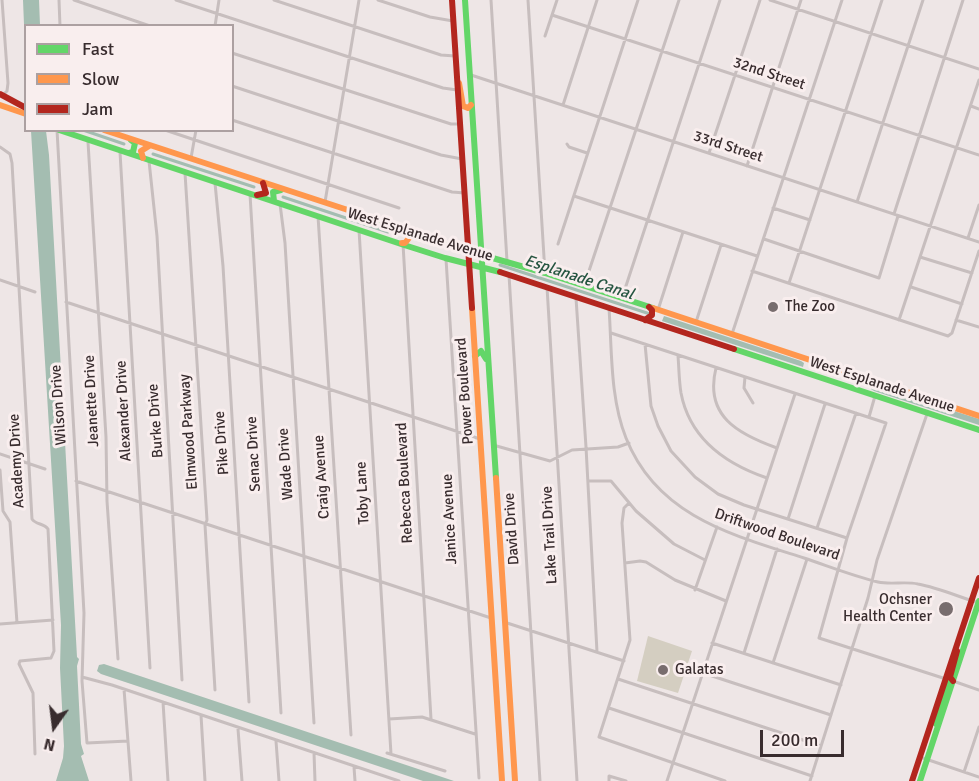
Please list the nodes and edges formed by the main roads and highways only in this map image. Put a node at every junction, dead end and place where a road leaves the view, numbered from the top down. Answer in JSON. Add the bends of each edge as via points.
{"nodes":[{"id":1,"x":453,"y":1,"type":"edge"},
{"id":2,"x":464,"y":2,"type":"edge"},
{"id":3,"x":458,"y":81,"type":"junction"},
{"id":4,"x":1,"y":96,"type":"edge"},
{"id":5,"x":0,"y":105,"type":"edge"},
{"id":6,"x":471,"y":105,"type":"junction"},
{"id":7,"x":24,"y":107,"type":"edge"},
{"id":8,"x":24,"y":113,"type":"edge"},
{"id":9,"x":63,"y":132,"type":"edge"},
{"id":10,"x":110,"y":132,"type":"edge"},
{"id":11,"x":129,"y":138,"type":"junction"},
{"id":12,"x":152,"y":146,"type":"junction"},
{"id":13,"x":123,"y":153,"type":"junction"},
{"id":14,"x":147,"y":161,"type":"junction"},
{"id":15,"x":464,"y":174,"type":"junction"},
{"id":16,"x":263,"y":183,"type":"junction"},
{"id":17,"x":477,"y":189,"type":"junction"},
{"id":18,"x":286,"y":190,"type":"junction"},
{"id":19,"x":252,"y":195,"type":"junction"},
{"id":20,"x":277,"y":203,"type":"junction"},
{"id":21,"x":466,"y":207,"type":"junction"},
{"id":22,"x":478,"y":208,"type":"junction"},
{"id":23,"x":406,"y":231,"type":"junction"},
{"id":24,"x":399,"y":243,"type":"junction"},
{"id":25,"x":468,"y":251,"type":"junction"},
{"id":26,"x":481,"y":254,"type":"junction"},
{"id":27,"x":497,"y":258,"type":"junction"},
{"id":28,"x":469,"y":264,"type":"junction"},
{"id":29,"x":482,"y":267,"type":"junction"},
{"id":30,"x":491,"y":269,"type":"junction"},
{"id":31,"x":648,"y":307,"type":"junction"},
{"id":32,"x":472,"y":312,"type":"junction"},
{"id":33,"x":668,"y":313,"type":"junction"},
{"id":34,"x":485,"y":314,"type":"junction"},
{"id":35,"x":645,"y":320,"type":"junction"},
{"id":36,"x":664,"y":326,"type":"junction"},
{"id":37,"x":475,"y":357,"type":"junction"},
{"id":38,"x":488,"y":364,"type":"junction"},
{"id":39,"x":826,"y":366,"type":"junction"},
{"id":40,"x":812,"y":374,"type":"junction"},
{"id":41,"x":858,"y":377,"type":"junction"},
{"id":42,"x":833,"y":381,"type":"junction"},
{"id":43,"x":979,"y":416,"type":"edge"},
{"id":44,"x":979,"y":430,"type":"edge"},
{"id":45,"x":487,"y":542,"type":"junction"},
{"id":46,"x":499,"y":544,"type":"junction"},
{"id":47,"x":488,"y":572,"type":"junction"},
{"id":48,"x":501,"y":572,"type":"junction"},
{"id":49,"x":979,"y":578,"type":"edge"},
{"id":50,"x":977,"y":602,"type":"edge"},
{"id":51,"x":949,"y":680,"type":"junction"},
{"id":52,"x":496,"y":696,"type":"junction"},
{"id":53,"x":509,"y":697,"type":"junction"},
{"id":54,"x":500,"y":754,"type":"junction"},
{"id":55,"x":512,"y":754,"type":"junction"},
{"id":56,"x":923,"y":758,"type":"junction"},
{"id":57,"x":502,"y":781,"type":"edge"},
{"id":58,"x":514,"y":781,"type":"edge"},
{"id":59,"x":912,"y":781,"type":"edge"},
{"id":60,"x":920,"y":781,"type":"edge"}],
"edges":[{"from":1,"to":3,"type":"main road","name":"Power Boulevard"},
{"from":2,"to":6,"type":"main road","name":"Power Boulevard"},
{"from":3,"to":6,"type":"main road","via":[[463,106]]},
{"from":3,"to":15,"type":"main road","name":"Power Boulevard"},
{"from":4,"to":7,"type":"main road"},
{"from":5,"to":8,"type":"main road"},
{"from":6,"to":17,"type":"main road","name":"Power Boulevard"},
{"from":9,"to":13,"type":"main road","name":"West Esplanade Avenue"},
{"from":10,"to":11,"type":"main road","name":"West Esplanade Avenue"},
{"from":11,"to":12,"type":"main road","name":"West Esplanade Avenue"},
{"from":11,"to":13,"type":"main road","via":[[135,149]]},
{"from":12,"to":14,"type":"main road","via":[[141,151]]},
{"from":12,"to":16,"type":"main road","name":"West Esplanade Avenue"},
{"from":13,"to":14,"type":"main road","name":"West Esplanade Avenue"},
{"from":14,"to":19,"type":"main road","name":"West Esplanade Avenue"},
{"from":15,"to":17,"type":"main road","via":[[469,191]]},
{"from":15,"to":21,"type":"main road","name":"Power Boulevard"},
{"from":16,"to":18,"type":"main road","name":"West Esplanade Avenue"},
{"from":16,"to":19,"type":"main road","via":[[266,193]]},
{"from":17,"to":22,"type":"main road","name":"Power Boulevard"},
{"from":18,"to":20,"type":"main road","via":[[273,192]]},
{"from":18,"to":23,"type":"main road","name":"West Esplanade Avenue"},
{"from":19,"to":20,"type":"main road","name":"West Esplanade Avenue"},
{"from":20,"to":24,"type":"main road","name":"West Esplanade Avenue"},
{"from":21,"to":22,"type":"main road","via":[[472,201]]},
{"from":21,"to":25,"type":"main road","name":"Power Boulevard"},
{"from":22,"to":26,"type":"main road","name":"Power Boulevard"},
{"from":23,"to":24,"type":"main road","via":[[408,241]]},
{"from":23,"to":25,"type":"main road","name":"West Esplanade Avenue"},
{"from":24,"to":28,"type":"main road","name":"West Esplanade Avenue"},
{"from":25,"to":26,"type":"main road","name":"West Esplanade Avenue"},
{"from":25,"to":28,"type":"main road","name":"Power Boulevard"},
{"from":26,"to":27,"type":"main road","name":"West Esplanade Avenue"},
{"from":26,"to":28,"type":"main road"},
{"from":26,"to":29,"type":"main road","name":"Power Boulevard"},
{"from":27,"to":30,"type":"main road","via":[[487,260]]},
{"from":27,"to":31,"type":"main road","name":"West Esplanade Avenue"},
{"from":28,"to":29,"type":"main road","name":"West Esplanade Avenue"},
{"from":28,"to":32,"type":"main road","name":"Power Boulevard"},
{"from":29,"to":30,"type":"main road","name":"West Esplanade Avenue"},
{"from":29,"to":34,"type":"main road","name":"Power Boulevard"},
{"from":30,"to":35,"type":"main road","name":"West Esplanade Avenue"},
{"from":31,"to":33,"type":"main road","name":"West Esplanade Avenue"},
{"from":31,"to":35,"type":"main road","via":[[652,315]]},
{"from":32,"to":34,"type":"main road","via":[[476,319]]},
{"from":32,"to":37,"type":"main road","name":"Power Boulevard"},
{"from":33,"to":36,"type":"main road","via":[[659,319]]},
{"from":33,"to":39,"type":"main road","name":"West Esplanade Avenue"},
{"from":34,"to":38,"type":"main road","name":"Power Boulevard"},
{"from":35,"to":36,"type":"main road","name":"West Esplanade Avenue"},
{"from":36,"to":40,"type":"main road","name":"West Esplanade Avenue"},
{"from":37,"to":38,"type":"main road","via":[[478,351],[483,352]]},
{"from":37,"to":45,"type":"main road","name":"Power Boulevard"},
{"from":38,"to":46,"type":"main road","name":"Power Boulevard"},
{"from":39,"to":40,"type":"main road","via":[[810,364]]},
{"from":39,"to":41,"type":"main road","name":"West Esplanade Avenue"},
{"from":40,"to":42,"type":"main road","name":"West Esplanade Avenue"},
{"from":41,"to":42,"type":"main road","via":[[864,387]]},
{"from":41,"to":43,"type":"main road","name":"West Esplanade Avenue"},
{"from":42,"to":44,"type":"main road","name":"West Esplanade Avenue"},
{"from":45,"to":46,"type":"main road","via":[[493,547]]},
{"from":45,"to":47,"type":"main road","name":"Power Boulevard"},
{"from":46,"to":48,"type":"main road","name":"Power Boulevard"},
{"from":47,"to":48,"type":"main road","via":[[495,568]]},
{"from":47,"to":52,"type":"main road","name":"Power Boulevard"},
{"from":48,"to":53,"type":"main road","name":"Power Boulevard"},
{"from":49,"to":50,"type":"main road"},
{"from":50,"to":51,"type":"main road"},
{"from":50,"to":51,"type":"main road","via":[[956,649]]},
{"from":51,"to":56,"type":"main road"},
{"from":51,"to":56,"type":"main road","via":[[938,726]]},
{"from":52,"to":53,"type":"main road","via":[[504,701]]},
{"from":52,"to":54,"type":"main road","name":"Power Boulevard"},
{"from":53,"to":55,"type":"main road","name":"Power Boulevard"},
{"from":54,"to":55,"type":"main road","via":[[505,750]]},
{"from":54,"to":57,"type":"main road","name":"Power Boulevard"},
{"from":55,"to":58,"type":"main road","name":"Power Boulevard"},
{"from":56,"to":59,"type":"main road"},
{"from":56,"to":60,"type":"main road"}]}
